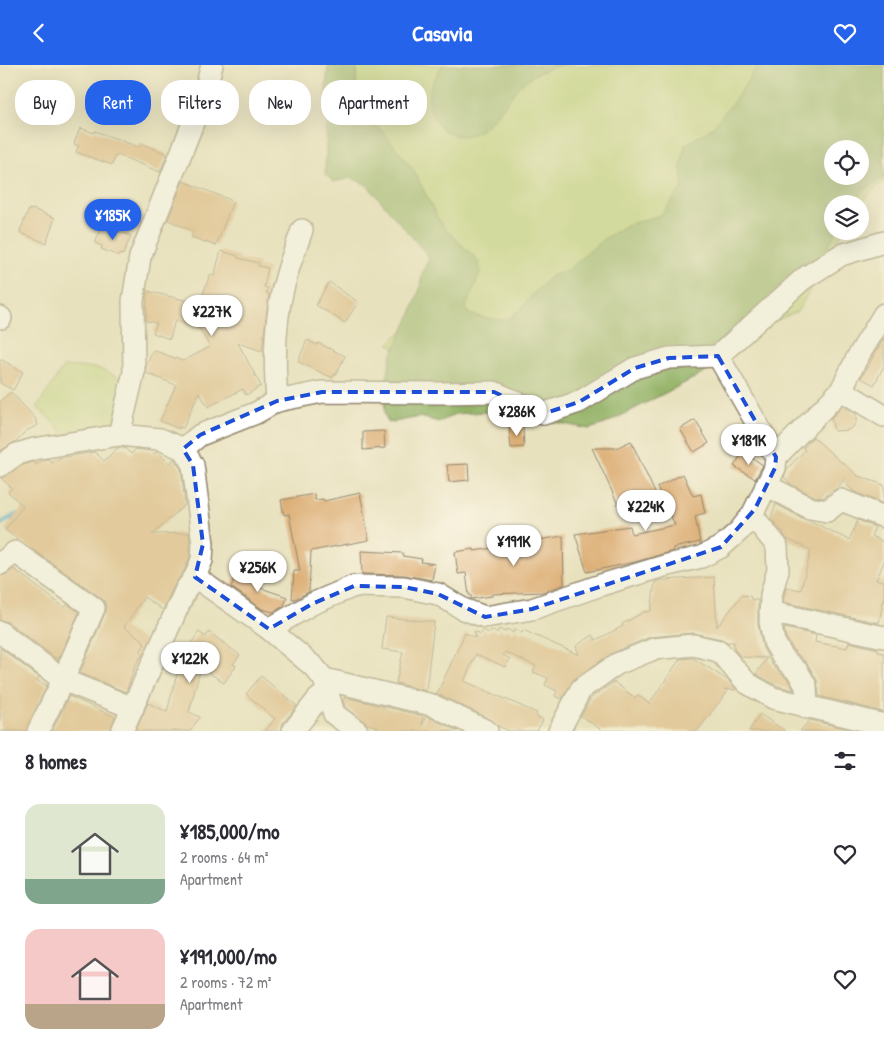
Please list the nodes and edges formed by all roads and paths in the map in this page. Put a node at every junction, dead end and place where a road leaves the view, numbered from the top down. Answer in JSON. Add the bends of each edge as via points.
{"nodes":[{"id":1,"x":212,"y":65,"type":"edge"},
{"id":2,"x":302,"y":230,"type":"dead end"},
{"id":3,"x":884,"y":242,"type":"edge"},
{"id":4,"x":884,"y":314,"type":"edge"},
{"id":5,"x":718,"y":356,"type":"junction"},
{"id":6,"x":841,"y":390,"type":"junction"},
{"id":7,"x":277,"y":401,"type":"junction"},
{"id":8,"x":884,"y":416,"type":"edge"},
{"id":9,"x":119,"y":435,"type":"junction"},
{"id":10,"x":182,"y":449,"type":"junction"},
{"id":11,"x":776,"y":457,"type":"junction"},
{"id":12,"x":0,"y":466,"type":"edge"},
{"id":13,"x":766,"y":485,"type":"junction"},
{"id":14,"x":752,"y":515,"type":"junction"},
{"id":15,"x":884,"y":517,"type":"edge"},
{"id":16,"x":0,"y":564,"type":"edge"},
{"id":17,"x":195,"y":577,"type":"junction"},
{"id":18,"x":770,"y":612,"type":"junction"},
{"id":19,"x":269,"y":629,"type":"junction"},
{"id":20,"x":0,"y":632,"type":"edge"},
{"id":21,"x":884,"y":637,"type":"edge"},
{"id":22,"x":63,"y":680,"type":"junction"},
{"id":23,"x":326,"y":685,"type":"junction"},
{"id":24,"x":133,"y":707,"type":"junction"},
{"id":25,"x":807,"y":708,"type":"junction"},
{"id":26,"x":884,"y":725,"type":"edge"},
{"id":27,"x":38,"y":731,"type":"edge"},
{"id":28,"x":122,"y":731,"type":"edge"},
{"id":29,"x":293,"y":731,"type":"edge"},
{"id":30,"x":357,"y":731,"type":"edge"},
{"id":31,"x":488,"y":731,"type":"edge"},
{"id":32,"x":559,"y":731,"type":"edge"}],
"edges":[{"from":1,"to":9,"type":"street","via":[[204,95],[140,257],[133,301],[134,372]]},
{"from":2,"to":7,"type":"street","via":[[286,275],[280,305],[275,366]]},
{"from":3,"to":5,"type":"street","via":[[841,255],[804,279]]},
{"from":4,"to":6,"type":"street"},
{"from":5,"to":7,"type":"street","via":[[669,358],[635,368],[579,402],[543,414],[494,392],[322,392]]},
{"from":5,"to":11,"type":"street"},
{"from":6,"to":8,"type":"street"},
{"from":6,"to":11,"type":"street"},
{"from":7,"to":10,"type":"street","via":[[200,435]]},
{"from":9,"to":10,"type":"street","via":[[160,439]]},
{"from":9,"to":12,"type":"street","via":[[34,449],[17,454]]},
{"from":10,"to":17,"type":"street","via":[[193,465],[203,544],[202,560]]},
{"from":11,"to":13,"type":"street","via":[[775,468]]},
{"from":13,"to":14,"type":"street"},
{"from":13,"to":15,"type":"street","via":[[810,508],[827,511],[841,500]]},
{"from":14,"to":18,"type":"street","via":[[777,546],[778,570],[770,595]]},
{"from":14,"to":19,"type":"street","via":[[722,547],[701,557],[601,585],[532,609],[485,617],[438,594],[404,587],[354,586],[312,604]]},
{"from":16,"to":22,"type":"street","via":[[15,552],[94,608]]},
{"from":17,"to":19,"type":"street"},
{"from":17,"to":24,"type":"street","via":[[186,589]]},
{"from":18,"to":21,"type":"street"},
{"from":18,"to":25,"type":"street","via":[[774,642],[806,686]]},
{"from":19,"to":23,"type":"street","via":[[300,653]]},
{"from":20,"to":22,"type":"street"},
{"from":22,"to":24,"type":"street"},
{"from":22,"to":27,"type":"street"},
{"from":23,"to":29,"type":"street"},
{"from":23,"to":30,"type":"street","via":[[334,714]]},
{"from":23,"to":31,"type":"street","via":[[432,705]]},
{"from":24,"to":28,"type":"street"},
{"from":25,"to":26,"type":"street"},
{"from":25,"to":32,"type":"street","via":[[773,698],[747,683],[719,651],[693,645],[654,649],[617,664],[581,689]]}]}
